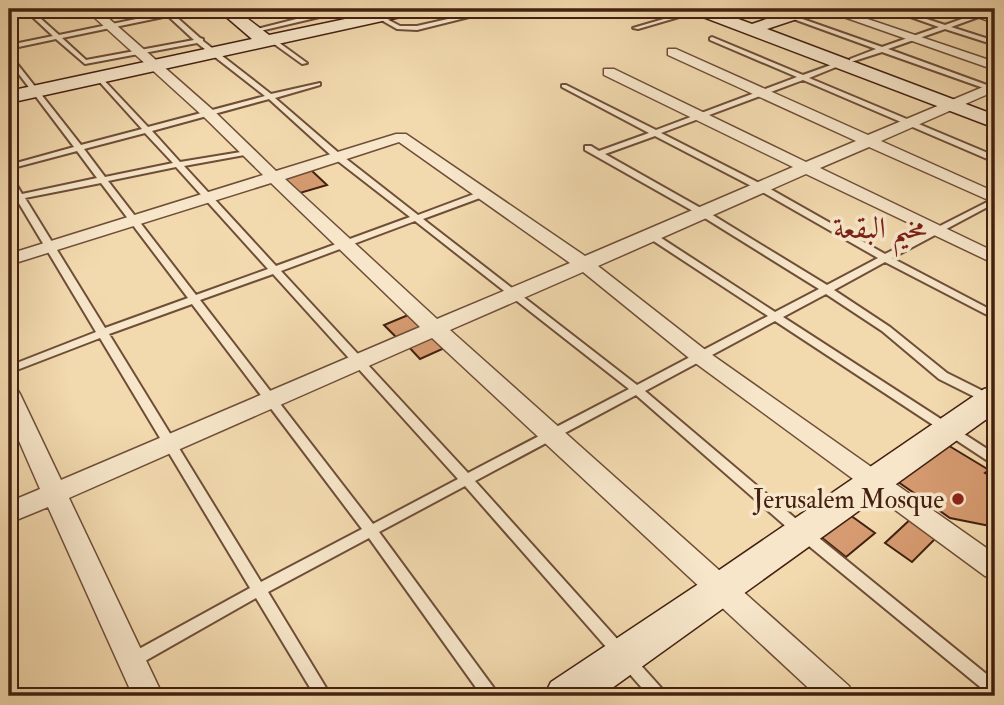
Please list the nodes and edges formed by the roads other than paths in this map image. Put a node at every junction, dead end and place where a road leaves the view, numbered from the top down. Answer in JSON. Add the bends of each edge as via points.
{"nodes":[{"id":1,"x":27,"y":9,"type":"edge"},
{"id":2,"x":91,"y":9,"type":"edge"},
{"id":3,"x":191,"y":9,"type":"edge"},
{"id":4,"x":225,"y":9,"type":"edge"},
{"id":5,"x":234,"y":9,"type":"edge"},
{"id":6,"x":414,"y":9,"type":"edge"},
{"id":7,"x":498,"y":9,"type":"edge"},
{"id":8,"x":701,"y":9,"type":"edge"},
{"id":9,"x":769,"y":9,"type":"edge"},
{"id":10,"x":811,"y":9,"type":"edge"},
{"id":11,"x":827,"y":9,"type":"edge"},
{"id":12,"x":891,"y":9,"type":"edge"},
{"id":13,"x":960,"y":9,"type":"edge"},
{"id":14,"x":995,"y":9,"type":"edge"},
{"id":15,"x":167,"y":11,"type":"edge"},
{"id":16,"x":979,"y":15,"type":"junction"},
{"id":17,"x":788,"y":16,"type":"junction"},
{"id":18,"x":379,"y":17,"type":"junction"},
{"id":19,"x":995,"y":20,"type":"edge"},
{"id":20,"x":109,"y":25,"type":"junction"},
{"id":21,"x":758,"y":26,"type":"junction"},
{"id":22,"x":946,"y":27,"type":"junction"},
{"id":23,"x":636,"y":28,"type":"dead end"},
{"id":24,"x":59,"y":36,"type":"junction"},
{"id":25,"x":266,"y":37,"type":"junction"},
{"id":26,"x":712,"y":39,"type":"dead end"},
{"id":27,"x":914,"y":39,"type":"junction"},
{"id":28,"x":995,"y":43,"type":"edge"},
{"id":29,"x":207,"y":46,"type":"junction"},
{"id":30,"x":9,"y":47,"type":"edge"},
{"id":31,"x":881,"y":48,"type":"junction"},
{"id":32,"x":672,"y":52,"type":"dead end"},
{"id":33,"x":9,"y":57,"type":"edge"},
{"id":34,"x":146,"y":60,"type":"junction"},
{"id":35,"x":848,"y":61,"type":"junction"},
{"id":36,"x":304,"y":63,"type":"dead end"},
{"id":37,"x":995,"y":66,"type":"edge"},
{"id":38,"x":608,"y":72,"type":"dead end"},
{"id":39,"x":98,"y":77,"type":"junction"},
{"id":40,"x":802,"y":78,"type":"junction"},
{"id":41,"x":318,"y":84,"type":"dead end"},
{"id":42,"x":564,"y":86,"type":"dead end"},
{"id":43,"x":993,"y":88,"type":"edge"},
{"id":44,"x":33,"y":92,"type":"junction"},
{"id":45,"x":761,"y":94,"type":"junction"},
{"id":46,"x":9,"y":97,"type":"edge"},
{"id":47,"x":270,"y":97,"type":"junction"},
{"id":48,"x":956,"y":104,"type":"junction"},
{"id":49,"x":208,"y":113,"type":"junction"},
{"id":50,"x":700,"y":116,"type":"junction"},
{"id":51,"x":995,"y":116,"type":"edge"},
{"id":52,"x":995,"y":122,"type":"edge"},
{"id":53,"x":909,"y":124,"type":"junction"},
{"id":54,"x":147,"y":130,"type":"junction"},
{"id":55,"x":653,"y":134,"type":"junction"},
{"id":56,"x":867,"y":141,"type":"junction"},
{"id":57,"x":79,"y":148,"type":"junction"},
{"id":58,"x":588,"y":148,"type":"dead end"},
{"id":59,"x":250,"y":152,"type":"junction"},
{"id":60,"x":599,"y":154,"type":"junction"},
{"id":61,"x":337,"y":156,"type":"junction"},
{"id":62,"x":995,"y":159,"type":"edge"},
{"id":63,"x":178,"y":163,"type":"junction"},
{"id":64,"x":9,"y":167,"type":"edge"},
{"id":65,"x":808,"y":169,"type":"junction"},
{"id":66,"x":271,"y":177,"type":"junction"},
{"id":67,"x":9,"y":179,"type":"edge"},
{"id":68,"x":104,"y":181,"type":"junction"},
{"id":69,"x":762,"y":188,"type":"junction"},
{"id":70,"x":485,"y":193,"type":"junction"},
{"id":71,"x":208,"y":197,"type":"junction"},
{"id":72,"x":14,"y":198,"type":"edge"},
{"id":73,"x":995,"y":199,"type":"edge"},
{"id":74,"x":703,"y":213,"type":"junction"},
{"id":75,"x":418,"y":217,"type":"junction"},
{"id":76,"x":134,"y":220,"type":"junction"},
{"id":77,"x":937,"y":231,"type":"junction"},
{"id":78,"x":652,"y":236,"type":"junction"},
{"id":79,"x":343,"y":246,"type":"junction"},
{"id":80,"x":50,"y":247,"type":"junction"},
{"id":81,"x":885,"y":258,"type":"junction"},
{"id":82,"x":995,"y":259,"type":"edge"},
{"id":83,"x":9,"y":260,"type":"edge"},
{"id":84,"x":584,"y":264,"type":"junction"},
{"id":85,"x":275,"y":270,"type":"junction"},
{"id":86,"x":826,"y":289,"type":"junction"},
{"id":87,"x":511,"y":294,"type":"junction"},
{"id":88,"x":193,"y":299,"type":"junction"},
{"id":89,"x":777,"y":316,"type":"junction"},
{"id":90,"x":995,"y":316,"type":"edge"},
{"id":91,"x":434,"y":327,"type":"junction"},
{"id":92,"x":102,"y":332,"type":"junction"},
{"id":93,"x":701,"y":357,"type":"junction"},
{"id":94,"x":357,"y":361,"type":"junction"},
{"id":95,"x":9,"y":370,"type":"edge"},
{"id":96,"x":637,"y":390,"type":"junction"},
{"id":97,"x":9,"y":394,"type":"edge"},
{"id":98,"x":993,"y":398,"type":"edge"},
{"id":99,"x":269,"y":400,"type":"junction"},
{"id":100,"x":948,"y":430,"type":"junction"},
{"id":101,"x":553,"y":435,"type":"junction"},
{"id":102,"x":168,"y":443,"type":"junction"},
{"id":103,"x":995,"y":460,"type":"edge"},
{"id":104,"x":467,"y":480,"type":"junction"},
{"id":105,"x":876,"y":481,"type":"junction"},
{"id":106,"x":54,"y":493,"type":"junction"},
{"id":107,"x":9,"y":513,"type":"edge"},
{"id":108,"x":371,"y":531,"type":"junction"},
{"id":109,"x":803,"y":533,"type":"junction"},
{"id":110,"x":995,"y":568,"type":"edge"},
{"id":111,"x":723,"y":589,"type":"junction"},
{"id":112,"x":259,"y":590,"type":"junction"},
{"id":113,"x":622,"y":656,"type":"junction"},
{"id":114,"x":131,"y":661,"type":"junction"},
{"id":115,"x":995,"y":690,"type":"edge"},
{"id":116,"x":148,"y":696,"type":"edge"},
{"id":117,"x":323,"y":696,"type":"edge"},
{"id":118,"x":491,"y":696,"type":"edge"},
{"id":119,"x":566,"y":696,"type":"edge"},
{"id":120,"x":659,"y":696,"type":"edge"},
{"id":121,"x":838,"y":696,"type":"edge"}],
"edges":[{"from":1,"to":24,"type":"lane"},
{"from":2,"to":20,"type":"street"},
{"from":3,"to":15,"type":"lane"},
{"from":4,"to":25,"type":"street"},
{"from":5,"to":25,"type":"street"},
{"from":6,"to":18,"type":"street"},
{"from":7,"to":18,"type":"lane","via":[[417,28],[399,28]]},
{"from":8,"to":21,"type":"street"},
{"from":8,"to":23,"type":"lane"},
{"from":8,"to":35,"type":"street"},
{"from":9,"to":17,"type":"lane"},
{"from":10,"to":17,"type":"street"},
{"from":11,"to":27,"type":"street"},
{"from":12,"to":22,"type":"lane"},
{"from":13,"to":16,"type":"street"},
{"from":14,"to":16,"type":"lane"},
{"from":15,"to":20,"type":"lane"},
{"from":15,"to":29,"type":"lane"},
{"from":16,"to":19,"type":"street"},
{"from":16,"to":22,"type":"lane"},
{"from":17,"to":21,"type":"street"},
{"from":17,"to":31,"type":"lane"},
{"from":18,"to":25,"type":"street"},
{"from":20,"to":24,"type":"lane"},
{"from":20,"to":34,"type":"street"},
{"from":21,"to":35,"type":"street"},
{"from":22,"to":27,"type":"lane"},
{"from":22,"to":28,"type":"lane"},
{"from":24,"to":30,"type":"lane"},
{"from":24,"to":34,"type":"lane","via":[[85,62]]},
{"from":25,"to":29,"type":"street"},
{"from":25,"to":36,"type":"lane"},
{"from":26,"to":40,"type":"lane"},
{"from":27,"to":31,"type":"lane"},
{"from":27,"to":37,"type":"street"},
{"from":29,"to":34,"type":"street"},
{"from":29,"to":47,"type":"lane"},
{"from":31,"to":35,"type":"lane"},
{"from":31,"to":43,"type":"lane"},
{"from":32,"to":45,"type":"street"},
{"from":33,"to":44,"type":"lane"},
{"from":34,"to":39,"type":"street"},
{"from":34,"to":49,"type":"street"},
{"from":35,"to":40,"type":"lane"},
{"from":35,"to":48,"type":"street"},
{"from":38,"to":50,"type":"street"},
{"from":39,"to":44,"type":"street"},
{"from":39,"to":54,"type":"lane"},
{"from":40,"to":45,"type":"lane"},
{"from":40,"to":53,"type":"lane"},
{"from":41,"to":47,"type":"lane"},
{"from":42,"to":55,"type":"lane"},
{"from":43,"to":48,"type":"street"},
{"from":44,"to":46,"type":"street"},
{"from":44,"to":57,"type":"lane"},
{"from":45,"to":50,"type":"lane"},
{"from":45,"to":56,"type":"street"},
{"from":47,"to":49,"type":"lane"},
{"from":47,"to":61,"type":"lane"},
{"from":48,"to":51,"type":"street"},
{"from":48,"to":52,"type":"street"},
{"from":48,"to":53,"type":"street"},
{"from":49,"to":54,"type":"lane"},
{"from":49,"to":59,"type":"street"},
{"from":50,"to":55,"type":"lane"},
{"from":50,"to":65,"type":"street"},
{"from":53,"to":56,"type":"street"},
{"from":53,"to":62,"type":"lane"},
{"from":54,"to":57,"type":"lane"},
{"from":54,"to":63,"type":"lane"},
{"from":55,"to":60,"type":"lane"},
{"from":55,"to":69,"type":"lane"},
{"from":56,"to":65,"type":"street"},
{"from":56,"to":73,"type":"street"},
{"from":57,"to":64,"type":"lane"},
{"from":57,"to":68,"type":"lane"},
{"from":58,"to":60,"type":"lane"},
{"from":59,"to":63,"type":"lane"},
{"from":59,"to":66,"type":"street"},
{"from":60,"to":74,"type":"lane"},
{"from":61,"to":66,"type":"street"},
{"from":61,"to":70,"type":"street","via":[[401,136]]},
{"from":61,"to":75,"type":"lane"},
{"from":63,"to":68,"type":"lane"},
{"from":63,"to":71,"type":"lane"},
{"from":65,"to":69,"type":"street"},
{"from":65,"to":77,"type":"street"},
{"from":66,"to":71,"type":"street"},
{"from":66,"to":79,"type":"street"},
{"from":67,"to":72,"type":"lane"},
{"from":68,"to":72,"type":"lane"},
{"from":68,"to":76,"type":"lane"},
{"from":69,"to":74,"type":"street"},
{"from":69,"to":81,"type":"lane"},
{"from":70,"to":75,"type":"lane"},
{"from":70,"to":84,"type":"street"},
{"from":71,"to":76,"type":"street"},
{"from":71,"to":85,"type":"lane"},
{"from":72,"to":80,"type":"lane"},
{"from":73,"to":77,"type":"lane"},
{"from":74,"to":78,"type":"street"},
{"from":74,"to":86,"type":"lane"},
{"from":75,"to":79,"type":"lane"},
{"from":75,"to":87,"type":"lane"},
{"from":76,"to":80,"type":"street"},
{"from":76,"to":88,"type":"lane"},
{"from":77,"to":81,"type":"lane"},
{"from":77,"to":82,"type":"street"},
{"from":78,"to":84,"type":"street"},
{"from":78,"to":89,"type":"lane"},
{"from":79,"to":85,"type":"lane"},
{"from":79,"to":91,"type":"street"},
{"from":80,"to":83,"type":"street"},
{"from":80,"to":92,"type":"lane"},
{"from":81,"to":86,"type":"lane"},
{"from":81,"to":90,"type":"lane"},
{"from":84,"to":87,"type":"street"},
{"from":84,"to":93,"type":"street"},
{"from":85,"to":88,"type":"lane"},
{"from":85,"to":94,"type":"lane"},
{"from":86,"to":89,"type":"lane"},
{"from":86,"to":98,"type":"lane","via":[[886,329],[943,376]]},
{"from":87,"to":91,"type":"street"},
{"from":87,"to":96,"type":"lane"},
{"from":88,"to":92,"type":"lane"},
{"from":88,"to":99,"type":"lane"},
{"from":89,"to":93,"type":"lane"},
{"from":89,"to":100,"type":"lane"},
{"from":91,"to":94,"type":"street"},
{"from":91,"to":101,"type":"street"},
{"from":92,"to":95,"type":"lane"},
{"from":92,"to":102,"type":"lane"},
{"from":93,"to":96,"type":"lane"},
{"from":93,"to":105,"type":"street"},
{"from":94,"to":99,"type":"street"},
{"from":94,"to":104,"type":"lane"},
{"from":96,"to":101,"type":"lane"},
{"from":96,"to":109,"type":"lane"},
{"from":97,"to":106,"type":"street"},
{"from":98,"to":100,"type":"street"},
{"from":99,"to":102,"type":"street"},
{"from":99,"to":108,"type":"lane"},
{"from":100,"to":103,"type":"lane"},
{"from":100,"to":105,"type":"street"},
{"from":101,"to":104,"type":"lane"},
{"from":101,"to":111,"type":"street"},
{"from":102,"to":106,"type":"street"},
{"from":102,"to":112,"type":"lane"},
{"from":104,"to":108,"type":"lane"},
{"from":104,"to":113,"type":"lane"},
{"from":105,"to":109,"type":"street"},
{"from":105,"to":110,"type":"street"},
{"from":106,"to":107,"type":"street"},
{"from":106,"to":114,"type":"street"},
{"from":108,"to":112,"type":"lane"},
{"from":108,"to":118,"type":"lane"},
{"from":109,"to":111,"type":"street"},
{"from":109,"to":115,"type":"lane"},
{"from":111,"to":113,"type":"street"},
{"from":111,"to":121,"type":"street"},
{"from":112,"to":114,"type":"lane"},
{"from":112,"to":117,"type":"lane"},
{"from":113,"to":119,"type":"street"},
{"from":113,"to":120,"type":"lane"},
{"from":114,"to":116,"type":"street"}]}
